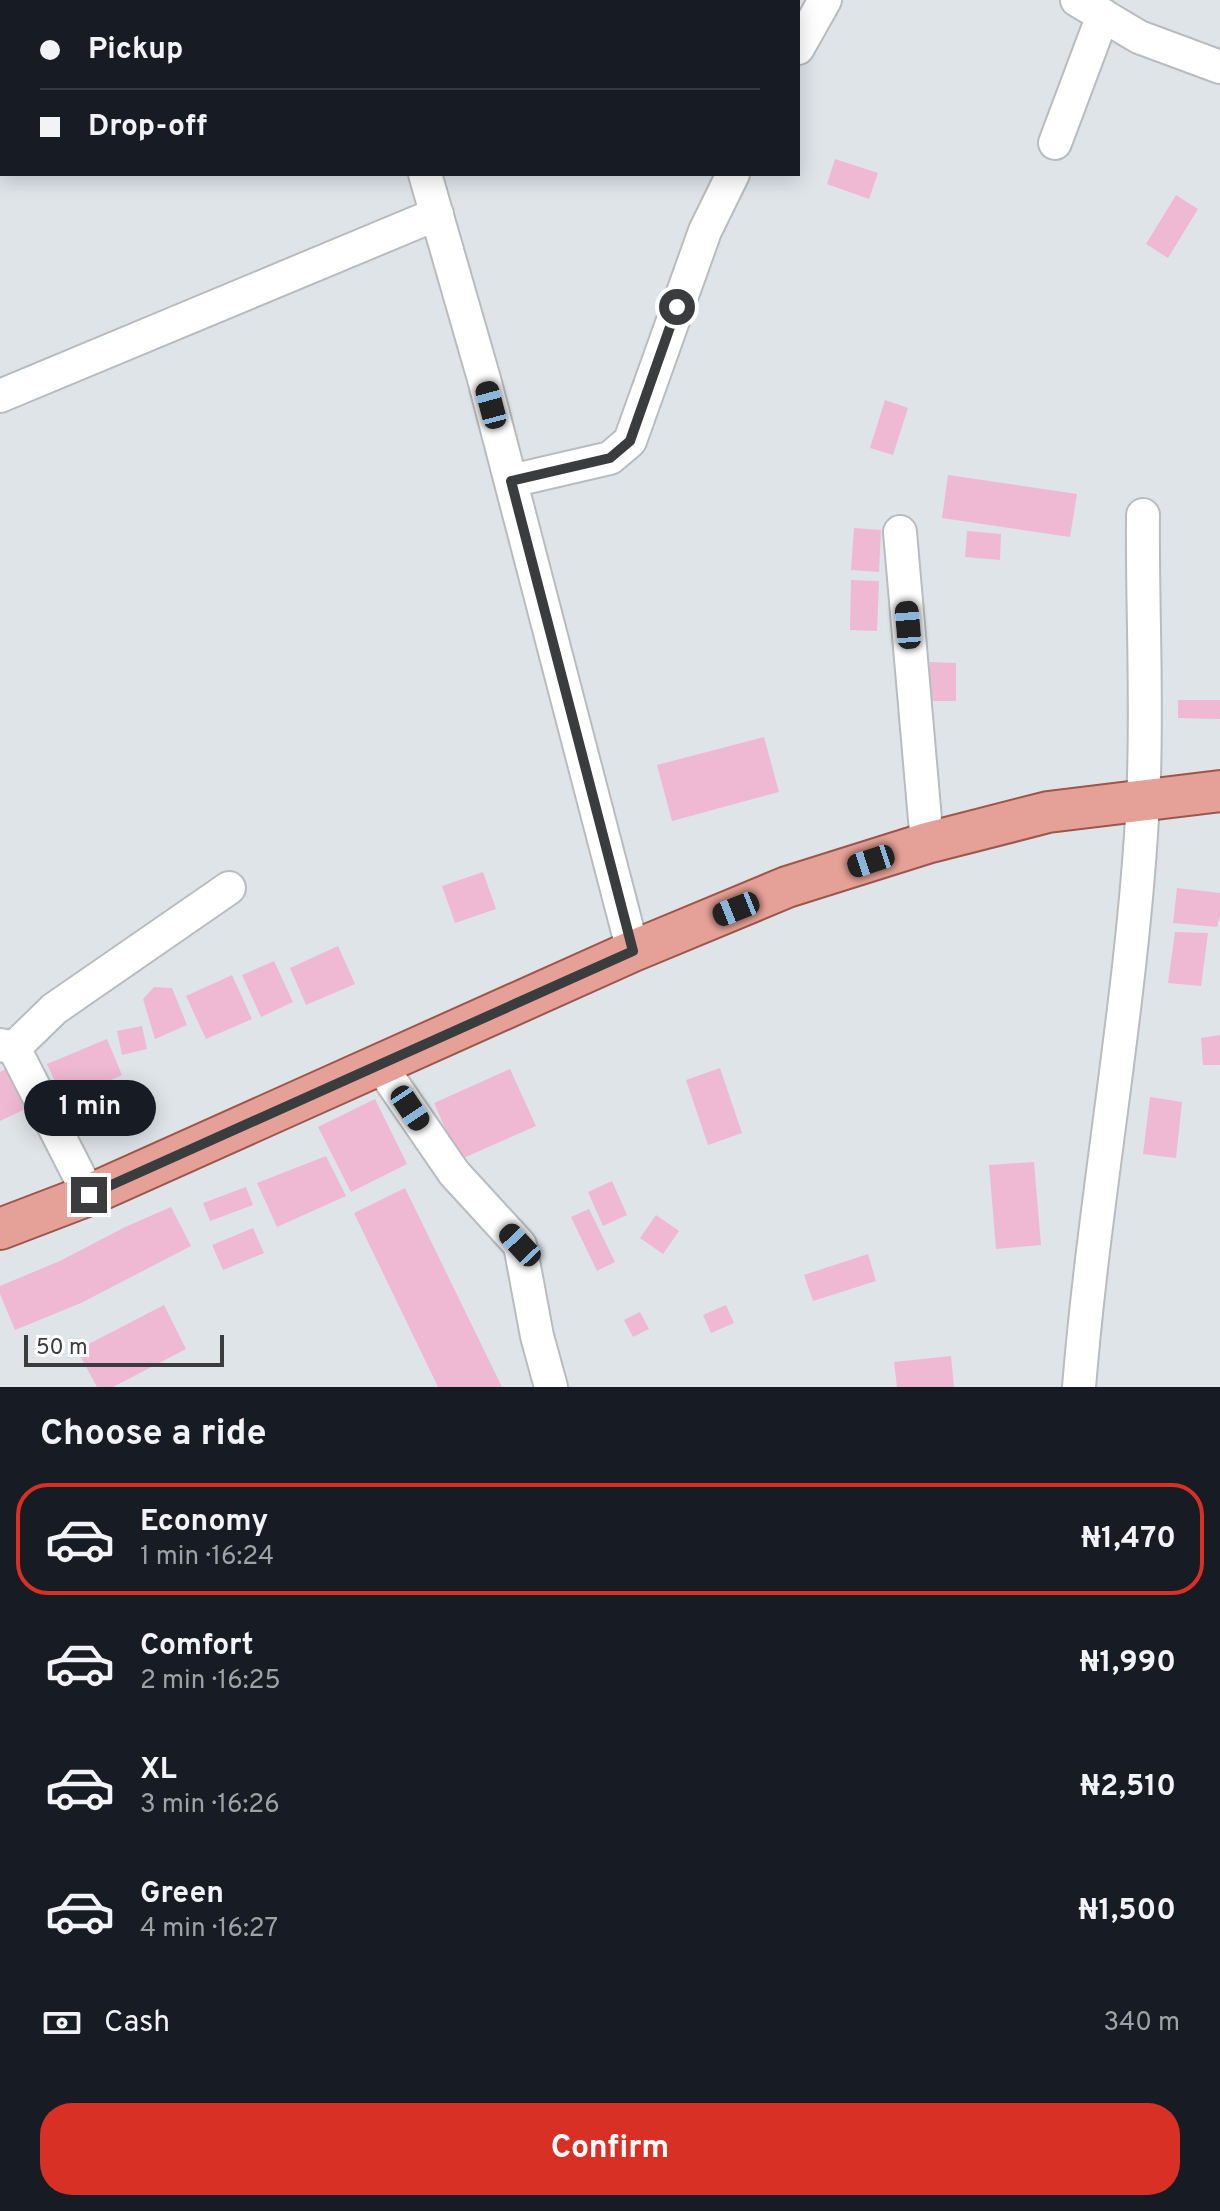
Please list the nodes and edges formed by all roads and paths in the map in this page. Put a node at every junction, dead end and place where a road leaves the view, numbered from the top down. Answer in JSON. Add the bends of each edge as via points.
{"nodes":[{"id":1,"x":825,"y":0,"type":"edge"},
{"id":2,"x":1090,"y":8,"type":"edge"},
{"id":3,"x":800,"y":44,"type":"edge"},
{"id":4,"x":1220,"y":67,"type":"edge"},
{"id":5,"x":1055,"y":143,"type":"dead end"},
{"id":6,"x":426,"y":176,"type":"edge"},
{"id":7,"x":732,"y":176,"type":"edge"},
{"id":8,"x":437,"y":214,"type":"junction"},
{"id":9,"x":0,"y":396,"type":"edge"},
{"id":10,"x":511,"y":481,"type":"junction"},
{"id":11,"x":1143,"y":515,"type":"dead end"},
{"id":12,"x":900,"y":532,"type":"dead end"},
{"id":13,"x":1220,"y":791,"type":"edge"},
{"id":14,"x":1143,"y":800,"type":"junction"},
{"id":15,"x":927,"y":843,"type":"junction"},
{"id":16,"x":229,"y":888,"type":"dead end"},
{"id":17,"x":633,"y":951,"type":"junction"},
{"id":18,"x":7,"y":1047,"type":"edge"},
{"id":19,"x":380,"y":1065,"type":"junction"},
{"id":20,"x":89,"y":1195,"type":"junction"},
{"id":21,"x":0,"y":1229,"type":"edge"},
{"id":22,"x":0,"y":1246,"type":"edge"},
{"id":23,"x":551,"y":1387,"type":"edge"},
{"id":24,"x":1079,"y":1387,"type":"edge"}],
"edges":[{"from":1,"to":3,"type":"street"},
{"from":2,"to":4,"type":"street","via":[[1139,37]]},
{"from":2,"to":5,"type":"street"},
{"from":6,"to":8,"type":"street"},
{"from":7,"to":10,"type":"street","via":[[705,231],[630,441],[610,458]]},
{"from":8,"to":9,"type":"street"},
{"from":8,"to":10,"type":"street"},
{"from":10,"to":17,"type":"street"},
{"from":11,"to":14,"type":"street"},
{"from":12,"to":15,"type":"street"},
{"from":13,"to":14,"type":"main road"},
{"from":14,"to":15,"type":"main road","via":[[1048,812]]},
{"from":14,"to":24,"type":"street"},
{"from":15,"to":17,"type":"main road","via":[[787,887]]},
{"from":16,"to":18,"type":"street"},
{"from":17,"to":19,"type":"main road"},
{"from":18,"to":20,"type":"street"},
{"from":19,"to":20,"type":"main road"},
{"from":19,"to":23,"type":"street","via":[[454,1173],[520,1245]]},
{"from":20,"to":21,"type":"main road"},
{"from":20,"to":22,"type":"main road"}]}
